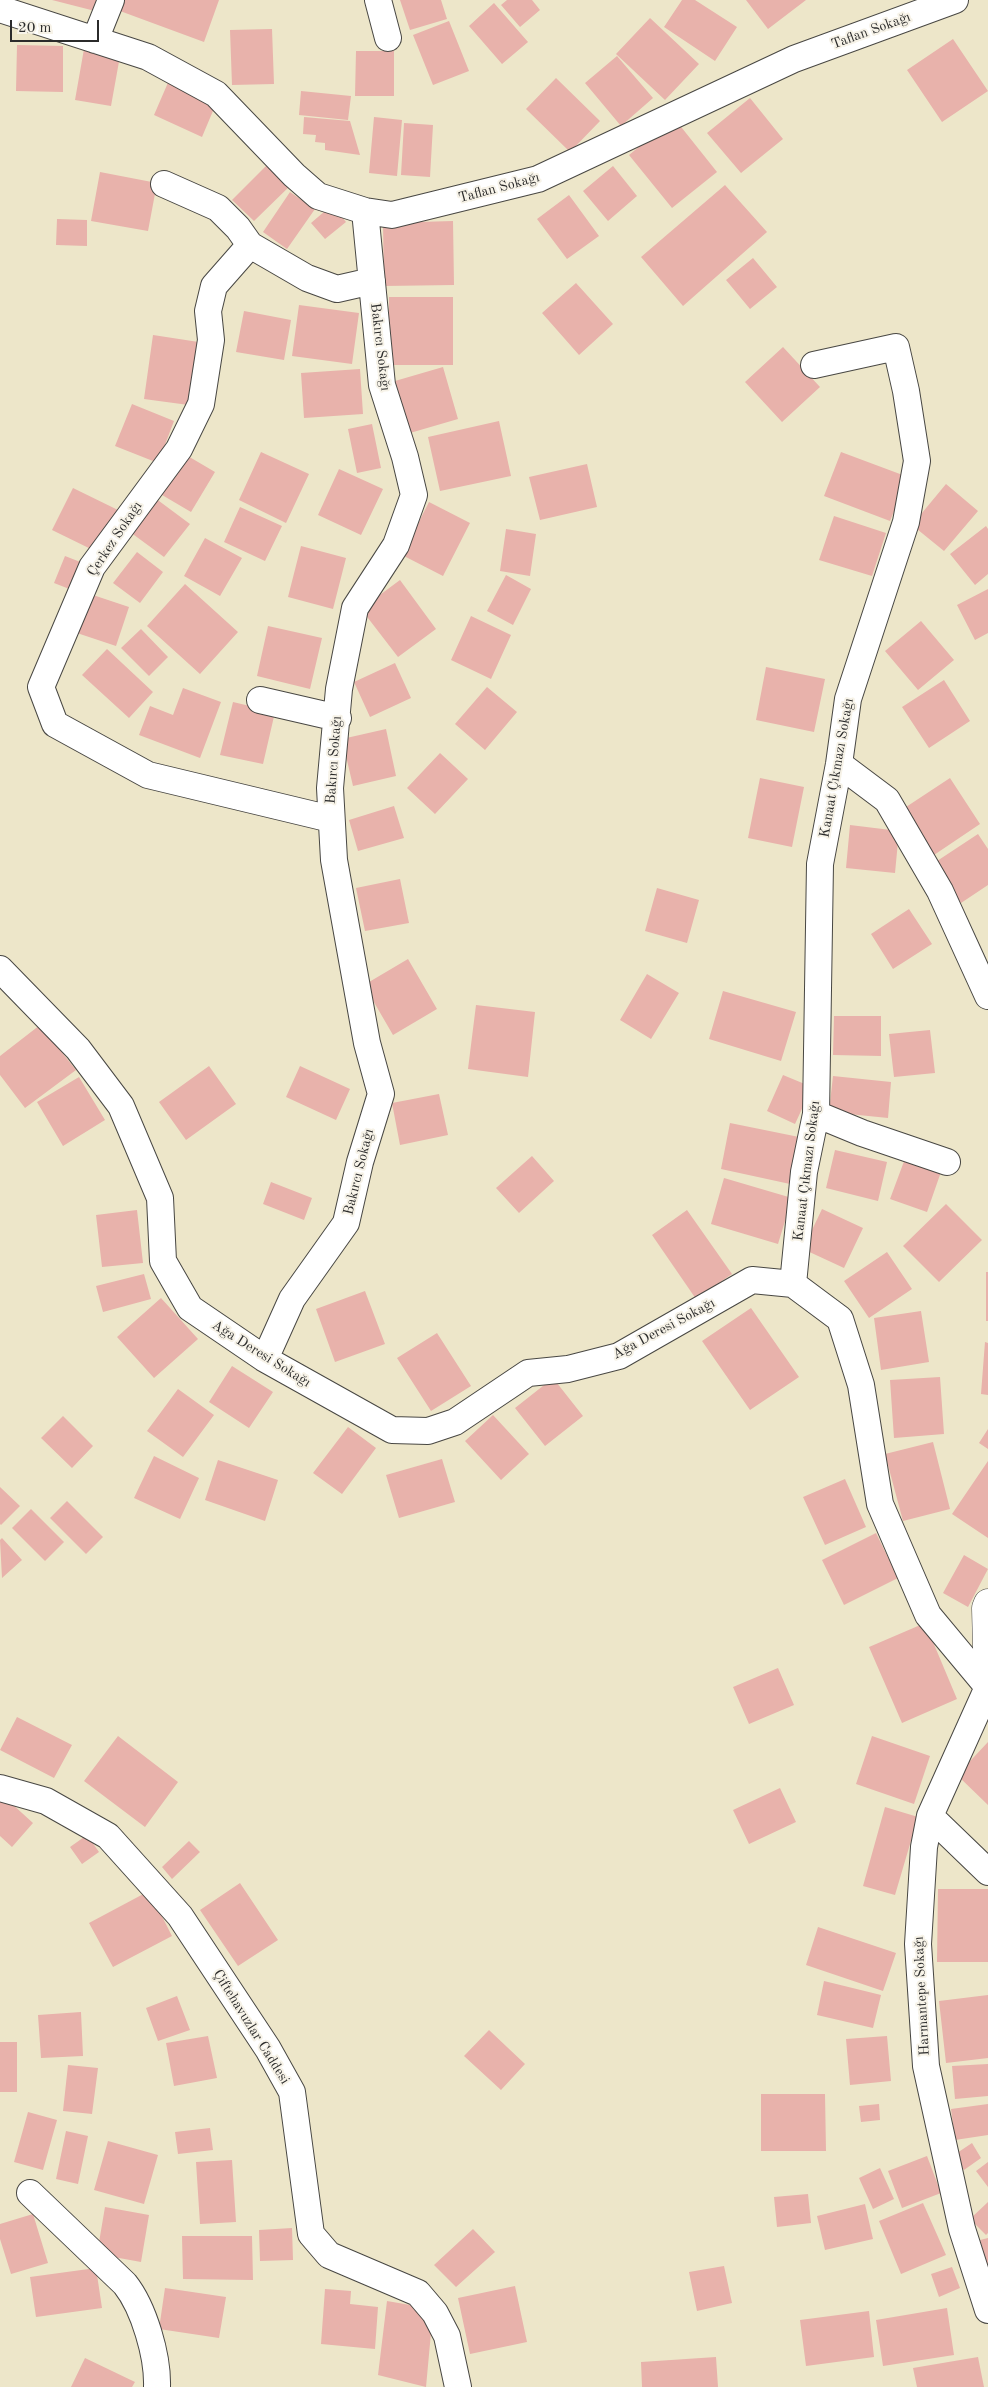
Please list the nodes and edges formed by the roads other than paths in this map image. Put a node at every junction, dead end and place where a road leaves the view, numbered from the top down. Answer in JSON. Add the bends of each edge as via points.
{"nodes":[{"id":1,"x":111,"y":0,"type":"edge"},
{"id":2,"x":378,"y":0,"type":"edge"},
{"id":3,"x":955,"y":0,"type":"edge"},
{"id":4,"x":0,"y":9,"type":"edge"},
{"id":5,"x":388,"y":38,"type":"dead end"},
{"id":6,"x":95,"y":40,"type":"junction"},
{"id":7,"x":164,"y":184,"type":"dead end"},
{"id":8,"x":365,"y":211,"type":"junction"},
{"id":9,"x":250,"y":245,"type":"junction"},
{"id":10,"x":372,"y":281,"type":"junction"},
{"id":11,"x":814,"y":365,"type":"dead end"},
{"id":12,"x":260,"y":700,"type":"dead end"},
{"id":13,"x":338,"y":718,"type":"junction"},
{"id":14,"x":839,"y":764,"type":"junction"},
{"id":15,"x":331,"y":819,"type":"junction"},
{"id":16,"x":0,"y":969,"type":"edge"},
{"id":17,"x":988,"y":996,"type":"edge"},
{"id":18,"x":816,"y":1114,"type":"junction"},
{"id":19,"x":947,"y":1162,"type":"dead end"},
{"id":20,"x":793,"y":1284,"type":"junction"},
{"id":21,"x":265,"y":1359,"type":"junction"},
{"id":22,"x":988,"y":1603,"type":"edge"},
{"id":23,"x":988,"y":1687,"type":"edge"},
{"id":24,"x":0,"y":1788,"type":"edge"},
{"id":25,"x":930,"y":1816,"type":"junction"},
{"id":26,"x":988,"y":1872,"type":"edge"},
{"id":27,"x":30,"y":2194,"type":"dead end"},
{"id":28,"x":988,"y":2310,"type":"edge"},
{"id":29,"x":157,"y":2387,"type":"edge"},
{"id":30,"x":458,"y":2387,"type":"edge"}],
"edges":[{"from":1,"to":6,"type":"street"},
{"from":2,"to":5,"type":"street"},
{"from":3,"to":8,"type":"street","name":"Taflan Sokağı","via":[[794,59],[538,179],[392,215]]},
{"from":4,"to":6,"type":"street","name":"Taflan Sokağı"},
{"from":6,"to":8,"type":"street","name":"Taflan Sokağı","via":[[148,57],[216,94],[318,196]]},
{"from":7,"to":9,"type":"street","via":[[218,208]]},
{"from":8,"to":10,"type":"street","name":"Bakırcı Sokağı"},
{"from":9,"to":10,"type":"street","via":[[307,278],[337,289]]},
{"from":9,"to":15,"type":"street","name":"Çerkez Sokağı","via":[[214,286],[208,310],[211,340],[201,404],[178,449],[92,567],[41,687],[55,724],[148,774]]},
{"from":10,"to":13,"type":"street","name":"Bakırcı Sokağı","via":[[382,385],[414,495],[396,545],[355,608],[339,689]]},
{"from":11,"to":14,"type":"street","name":"Kanaat Çıkmazı Sokağı","via":[[896,347],[917,461],[906,522],[848,699]]},
{"from":12,"to":13,"type":"street"},
{"from":13,"to":15,"type":"street","name":"Bakırcı Sokağı","via":[[330,788]]},
{"from":14,"to":17,"type":"street","via":[[887,800],[940,891]]},
{"from":14,"to":18,"type":"street","name":"Kanaat Çıkmazı Sokağı","via":[[820,864]]},
{"from":15,"to":21,"type":"street","name":"Bakırcı Sokağı","via":[[334,860],[357,991],[381,1094],[346,1223],[292,1299]]},
{"from":16,"to":21,"type":"street","name":"Ağa Deresi Sokağı","via":[[78,1048],[121,1106],[160,1198],[163,1261],[190,1308]]},
{"from":18,"to":19,"type":"street"},
{"from":18,"to":20,"type":"street","name":"Kanaat Çıkmazı Sokağı","via":[[804,1172]]},
{"from":20,"to":21,"type":"street","name":"Ağa Deresi Sokağı","via":[[752,1280],[619,1356],[568,1369],[528,1373],[455,1422],[428,1432],[392,1430]]},
{"from":20,"to":23,"type":"street","via":[[840,1319],[861,1385],[880,1504],[928,1616]]},
{"from":22,"to":23,"type":"street"},
{"from":23,"to":25,"type":"street","name":"Harmantepe Sokağı"},
{"from":24,"to":30,"type":"street","name":"Çiftehavuzlar Caddesi","via":[[46,1801],[108,1836],[180,1916],[268,2049],[292,2092],[310,2234],[329,2255],[418,2293],[435,2313],[447,2336]]},
{"from":25,"to":26,"type":"street"},
{"from":25,"to":28,"type":"street","name":"Harmantepe Sokağı","via":[[924,1847],[918,1944],[926,2066],[962,2229]]},
{"from":27,"to":29,"type":"street","via":[[134,2295],[148,2334]]}]}
